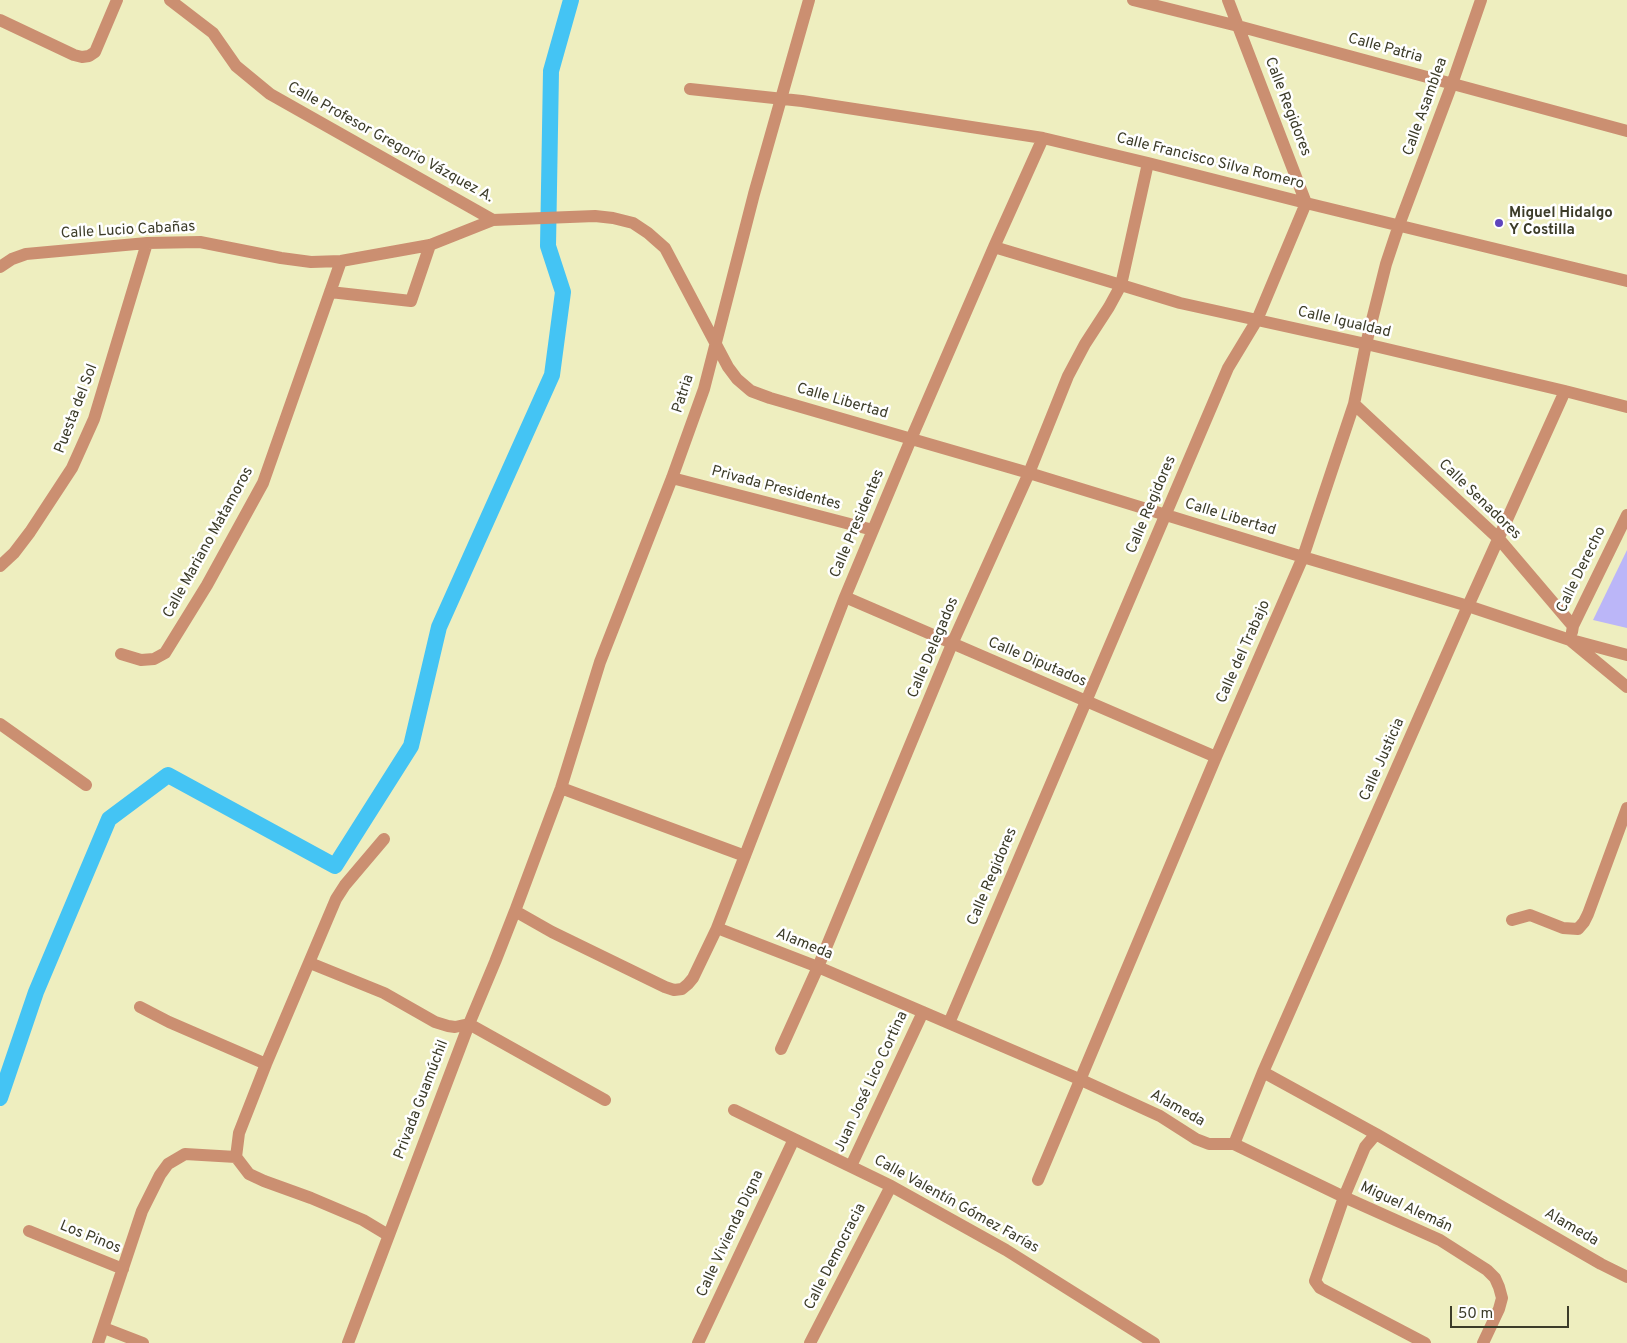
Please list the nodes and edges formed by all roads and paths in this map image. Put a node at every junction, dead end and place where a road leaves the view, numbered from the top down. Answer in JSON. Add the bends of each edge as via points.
{"nodes":[{"id":1,"x":118,"y":0,"type":"edge"},
{"id":2,"x":170,"y":0,"type":"edge"},
{"id":3,"x":809,"y":0,"type":"edge"},
{"id":4,"x":1133,"y":0,"type":"edge"},
{"id":5,"x":1228,"y":0,"type":"edge"},
{"id":6,"x":1481,"y":0,"type":"edge"},
{"id":7,"x":0,"y":20,"type":"edge"},
{"id":8,"x":1238,"y":26,"type":"junction"},
{"id":9,"x":1452,"y":84,"type":"junction"},
{"id":10,"x":690,"y":89,"type":"dead end"},
{"id":11,"x":780,"y":98,"type":"junction"},
{"id":12,"x":1627,"y":131,"type":"edge"},
{"id":13,"x":1043,"y":138,"type":"junction"},
{"id":14,"x":1148,"y":162,"type":"junction"},
{"id":15,"x":1306,"y":203,"type":"junction"},
{"id":16,"x":493,"y":220,"type":"junction"},
{"id":17,"x":1399,"y":225,"type":"junction"},
{"id":18,"x":147,"y":243,"type":"junction"},
{"id":19,"x":430,"y":245,"type":"junction"},
{"id":20,"x":994,"y":247,"type":"junction"},
{"id":21,"x":341,"y":261,"type":"junction"},
{"id":22,"x":0,"y":267,"type":"edge"},
{"id":23,"x":1627,"y":281,"type":"edge"},
{"id":24,"x":1121,"y":285,"type":"junction"},
{"id":25,"x":330,"y":292,"type":"junction"},
{"id":26,"x":1257,"y":320,"type":"junction"},
{"id":27,"x":716,"y":343,"type":"junction"},
{"id":28,"x":1366,"y":344,"type":"junction"},
{"id":29,"x":1565,"y":391,"type":"junction"},
{"id":30,"x":1354,"y":404,"type":"junction"},
{"id":31,"x":1627,"y":407,"type":"edge"},
{"id":32,"x":911,"y":439,"type":"junction"},
{"id":33,"x":1029,"y":473,"type":"junction"},
{"id":34,"x":672,"y":478,"type":"junction"},
{"id":35,"x":1166,"y":515,"type":"junction"},
{"id":36,"x":1627,"y":515,"type":"edge"},
{"id":37,"x":873,"y":530,"type":"junction"},
{"id":38,"x":1499,"y":539,"type":"junction"},
{"id":39,"x":1303,"y":557,"type":"junction"},
{"id":40,"x":0,"y":566,"type":"edge"},
{"id":41,"x":845,"y":597,"type":"junction"},
{"id":42,"x":1468,"y":606,"type":"junction"},
{"id":43,"x":1573,"y":626,"type":"junction"},
{"id":44,"x":1570,"y":640,"type":"junction"},
{"id":45,"x":952,"y":644,"type":"junction"},
{"id":46,"x":122,"y":654,"type":"dead end"},
{"id":47,"x":1627,"y":655,"type":"edge"},
{"id":48,"x":1627,"y":687,"type":"edge"},
{"id":49,"x":1085,"y":702,"type":"junction"},
{"id":50,"x":0,"y":724,"type":"edge"},
{"id":51,"x":1216,"y":756,"type":"junction"},
{"id":52,"x":86,"y":785,"type":"dead end"},
{"id":53,"x":561,"y":788,"type":"junction"},
{"id":54,"x":1627,"y":808,"type":"edge"},
{"id":55,"x":384,"y":839,"type":"dead end"},
{"id":56,"x":745,"y":856,"type":"junction"},
{"id":57,"x":515,"y":910,"type":"junction"},
{"id":58,"x":1512,"y":920,"type":"dead end"},
{"id":59,"x":717,"y":928,"type":"junction"},
{"id":60,"x":310,"y":963,"type":"junction"},
{"id":61,"x":818,"y":967,"type":"junction"},
{"id":62,"x":140,"y":1007,"type":"dead end"},
{"id":63,"x":923,"y":1012,"type":"junction"},
{"id":64,"x":949,"y":1023,"type":"junction"},
{"id":65,"x":469,"y":1024,"type":"junction"},
{"id":66,"x":781,"y":1049,"type":"dead end"},
{"id":67,"x":266,"y":1064,"type":"junction"},
{"id":68,"x":1263,"y":1072,"type":"junction"},
{"id":69,"x":1079,"y":1079,"type":"junction"},
{"id":70,"x":606,"y":1100,"type":"dead end"},
{"id":71,"x":734,"y":1110,"type":"dead end"},
{"id":72,"x":1376,"y":1134,"type":"junction"},
{"id":73,"x":794,"y":1139,"type":"junction"},
{"id":74,"x":1234,"y":1144,"type":"junction"},
{"id":75,"x":236,"y":1157,"type":"junction"},
{"id":76,"x":852,"y":1166,"type":"junction"},
{"id":77,"x":1038,"y":1180,"type":"dead end"},
{"id":78,"x":891,"y":1186,"type":"junction"},
{"id":79,"x":1344,"y":1196,"type":"junction"},
{"id":80,"x":29,"y":1231,"type":"dead end"},
{"id":81,"x":388,"y":1235,"type":"junction"},
{"id":82,"x":123,"y":1269,"type":"junction"},
{"id":83,"x":1627,"y":1276,"type":"edge"},
{"id":84,"x":104,"y":1328,"type":"junction"},
{"id":85,"x":98,"y":1343,"type":"edge"},
{"id":86,"x":143,"y":1343,"type":"edge"},
{"id":87,"x":348,"y":1343,"type":"edge"},
{"id":88,"x":698,"y":1343,"type":"edge"},
{"id":89,"x":810,"y":1343,"type":"edge"},
{"id":90,"x":1154,"y":1343,"type":"edge"},
{"id":91,"x":1424,"y":1343,"type":"edge"},
{"id":92,"x":1483,"y":1343,"type":"edge"}],
"edges":[{"from":1,"to":7,"type":"street","via":[[99,45],[89,56],[74,55]]},
{"from":2,"to":16,"type":"street","name":"Calle Profesor Gregorio Vázquez A.","via":[[213,33],[236,66],[270,94]]},
{"from":3,"to":11,"type":"street","name":"Patria"},
{"from":4,"to":8,"type":"street","name":"Calle Patria"},
{"from":5,"to":8,"type":"street","name":"Calle Regidores"},
{"from":6,"to":9,"type":"street","name":"Calle Asamblea"},
{"from":8,"to":9,"type":"street","name":"Calle Patria"},
{"from":8,"to":15,"type":"street","name":"Calle Regidores"},
{"from":9,"to":12,"type":"street","name":"Calle Patria"},
{"from":9,"to":17,"type":"street","name":"Calle Asamblea"},
{"from":10,"to":11,"type":"street","name":"Calle Francisco Silva Romero"},
{"from":11,"to":13,"type":"street","name":"Calle Francisco Silva Romero"},
{"from":11,"to":27,"type":"street","name":"Patria"},
{"from":13,"to":14,"type":"street","name":"Calle Francisco Silva Romero"},
{"from":13,"to":20,"type":"street","name":"Calle Presidentes"},
{"from":14,"to":15,"type":"street","name":"Calle Francisco Silva Romero"},
{"from":14,"to":24,"type":"street"},
{"from":15,"to":17,"type":"street","name":"Calle Francisco Silva Romero"},
{"from":15,"to":26,"type":"street","name":"Calle Regidores"},
{"from":16,"to":19,"type":"street","name":"Calle Lucio Cabañas"},
{"from":16,"to":27,"type":"street","name":"Calle Profesor Gregorio Vázquez A.","via":[[583,217],[613,218],[633,223],[665,248]]},
{"from":17,"to":23,"type":"street","name":"Calle Francisco Silva Romero"},
{"from":17,"to":28,"type":"street","name":"Calle del Trabajo"},
{"from":18,"to":21,"type":"street","name":"Calle Lucio Cabañas","via":[[200,242],[281,258]]},
{"from":18,"to":22,"type":"street","name":"Calle Lucio Cabañas","via":[[26,254]]},
{"from":18,"to":40,"type":"street","name":"Puesta del Sol","via":[[94,419],[80,452],[30,532]]},
{"from":19,"to":21,"type":"street","name":"Calle Lucio Cabañas"},
{"from":19,"to":25,"type":"street","via":[[410,301]]},
{"from":20,"to":24,"type":"street","name":"Calle Igualdad"},
{"from":20,"to":32,"type":"street","name":"Calle Presidentes"},
{"from":21,"to":25,"type":"street","name":"Calle Mariano Matamoros"},
{"from":24,"to":26,"type":"street","name":"Calle Igualdad","via":[[1180,304]]},
{"from":24,"to":33,"type":"street","name":"Calle Delegados","via":[[1068,376]]},
{"from":25,"to":46,"type":"street","name":"Calle Mariano Matamoros","via":[[263,483],[208,586],[165,653],[154,660]]},
{"from":26,"to":28,"type":"street","name":"Calle Igualdad"},
{"from":26,"to":35,"type":"street","name":"Calle Regidores","via":[[1228,368]]},
{"from":27,"to":32,"type":"street","name":"Calle Libertad","via":[[737,380],[751,391]]},
{"from":27,"to":34,"type":"street","name":"Patria","via":[[704,389]]},
{"from":28,"to":29,"type":"street","name":"Calle Igualdad"},
{"from":28,"to":30,"type":"street","name":"Calle del Trabajo"},
{"from":29,"to":31,"type":"street","name":"Calle Igualdad"},
{"from":29,"to":38,"type":"street","name":"Calle Justicia"},
{"from":30,"to":38,"type":"street","name":"Calle Senadores"},
{"from":30,"to":39,"type":"street","name":"Calle del Trabajo"},
{"from":32,"to":33,"type":"street","name":"Calle Libertad"},
{"from":32,"to":37,"type":"street","name":"Calle Presidentes"},
{"from":33,"to":35,"type":"street","name":"Calle Libertad"},
{"from":33,"to":45,"type":"street","name":"Calle Delegados"},
{"from":34,"to":37,"type":"street","name":"Privada Presidentes"},
{"from":34,"to":53,"type":"street","name":"Patria","via":[[600,662]]},
{"from":35,"to":39,"type":"street","name":"Calle Libertad"},
{"from":35,"to":49,"type":"street","name":"Calle Regidores"},
{"from":36,"to":43,"type":"street","name":"Calle Derecho"},
{"from":37,"to":41,"type":"street","name":"Calle Presidentes"},
{"from":38,"to":42,"type":"street","name":"Calle Justicia"},
{"from":38,"to":43,"type":"street","name":"Calle Senadores"},
{"from":39,"to":42,"type":"street","name":"Calle Libertad"},
{"from":39,"to":51,"type":"street","name":"Calle del Trabajo"},
{"from":41,"to":45,"type":"street","name":"Calle Diputados"},
{"from":41,"to":56,"type":"street","name":"Calle Presidentes"},
{"from":42,"to":44,"type":"street","name":"Calle Libertad"},
{"from":42,"to":68,"type":"street","name":"Calle Justicia"},
{"from":43,"to":44,"type":"street","name":"Calle Derecho"},
{"from":44,"to":47,"type":"street"},
{"from":44,"to":48,"type":"street","name":"Calle Libertad"},
{"from":45,"to":49,"type":"street","name":"Calle Diputados"},
{"from":45,"to":61,"type":"street","name":"Calle Delegados"},
{"from":49,"to":51,"type":"street","name":"Calle Diputados"},
{"from":49,"to":64,"type":"street","name":"Calle Regidores"},
{"from":50,"to":52,"type":"street"},
{"from":51,"to":69,"type":"street","name":"Calle del Trabajo"},
{"from":53,"to":56,"type":"street"},
{"from":53,"to":57,"type":"street","name":"Patria"},
{"from":54,"to":58,"type":"street","via":[[1588,914],[1578,929],[1563,928],[1530,915]]},
{"from":55,"to":60,"type":"street","via":[[344,885]]},
{"from":56,"to":59,"type":"street","name":"Calle Presidentes"},
{"from":57,"to":59,"type":"street","via":[[552,932],[674,990],[688,984]]},
{"from":57,"to":65,"type":"street","name":"Privada Guamúchil"},
{"from":59,"to":61,"type":"street","name":"Alameda"},
{"from":60,"to":65,"type":"street","via":[[384,993],[434,1022],[448,1026]]},
{"from":60,"to":67,"type":"street"},
{"from":61,"to":63,"type":"street","name":"Alameda"},
{"from":61,"to":66,"type":"street","name":"Calle Delegados"},
{"from":62,"to":67,"type":"street"},
{"from":63,"to":64,"type":"street","name":"Alameda"},
{"from":63,"to":76,"type":"street","name":"Juan José Lico Cortina"},
{"from":64,"to":69,"type":"street","name":"Alameda"},
{"from":65,"to":70,"type":"street"},
{"from":65,"to":81,"type":"street","name":"Privada Guamúchil"},
{"from":67,"to":75,"type":"street","via":[[239,1133]]},
{"from":68,"to":72,"type":"street","name":"Alameda"},
{"from":68,"to":74,"type":"street","name":"Calle Justicia"},
{"from":69,"to":74,"type":"street","name":"Alameda","via":[[1160,1116],[1196,1140],[1208,1144]]},
{"from":69,"to":77,"type":"street","name":"Calle del Trabajo"},
{"from":71,"to":73,"type":"street","name":"Calle Valentín Gómez Farías"},
{"from":72,"to":79,"type":"street","via":[[1365,1147]]},
{"from":72,"to":83,"type":"street","name":"Alameda"},
{"from":73,"to":76,"type":"street","name":"Calle Valentín Gómez Farías"},
{"from":73,"to":88,"type":"street","name":"Calle Vivienda Digna"},
{"from":74,"to":79,"type":"street","name":"Alameda"},
{"from":75,"to":81,"type":"street","via":[[249,1174],[363,1220]]},
{"from":75,"to":82,"type":"street","via":[[184,1154],[168,1164],[142,1211]]},
{"from":76,"to":78,"type":"street","name":"Calle Valentín Gómez Farías"},
{"from":78,"to":89,"type":"street","name":"Calle Democracia"},
{"from":78,"to":90,"type":"street","name":"Calle Valentín Gómez Farías","via":[[1006,1250]]},
{"from":79,"to":91,"type":"street","via":[[1315,1276],[1316,1285]]},
{"from":79,"to":92,"type":"street","name":"Miguel Alemán","via":[[1440,1240],[1495,1278],[1502,1298],[1500,1309]]},
{"from":80,"to":82,"type":"street","name":"Los Pinos"},
{"from":81,"to":87,"type":"street","name":"Privada Guamúchil"},
{"from":82,"to":84,"type":"street","name":"Los Pinos"},
{"from":84,"to":85,"type":"street","name":"Los Pinos"},
{"from":84,"to":86,"type":"street"}]}
